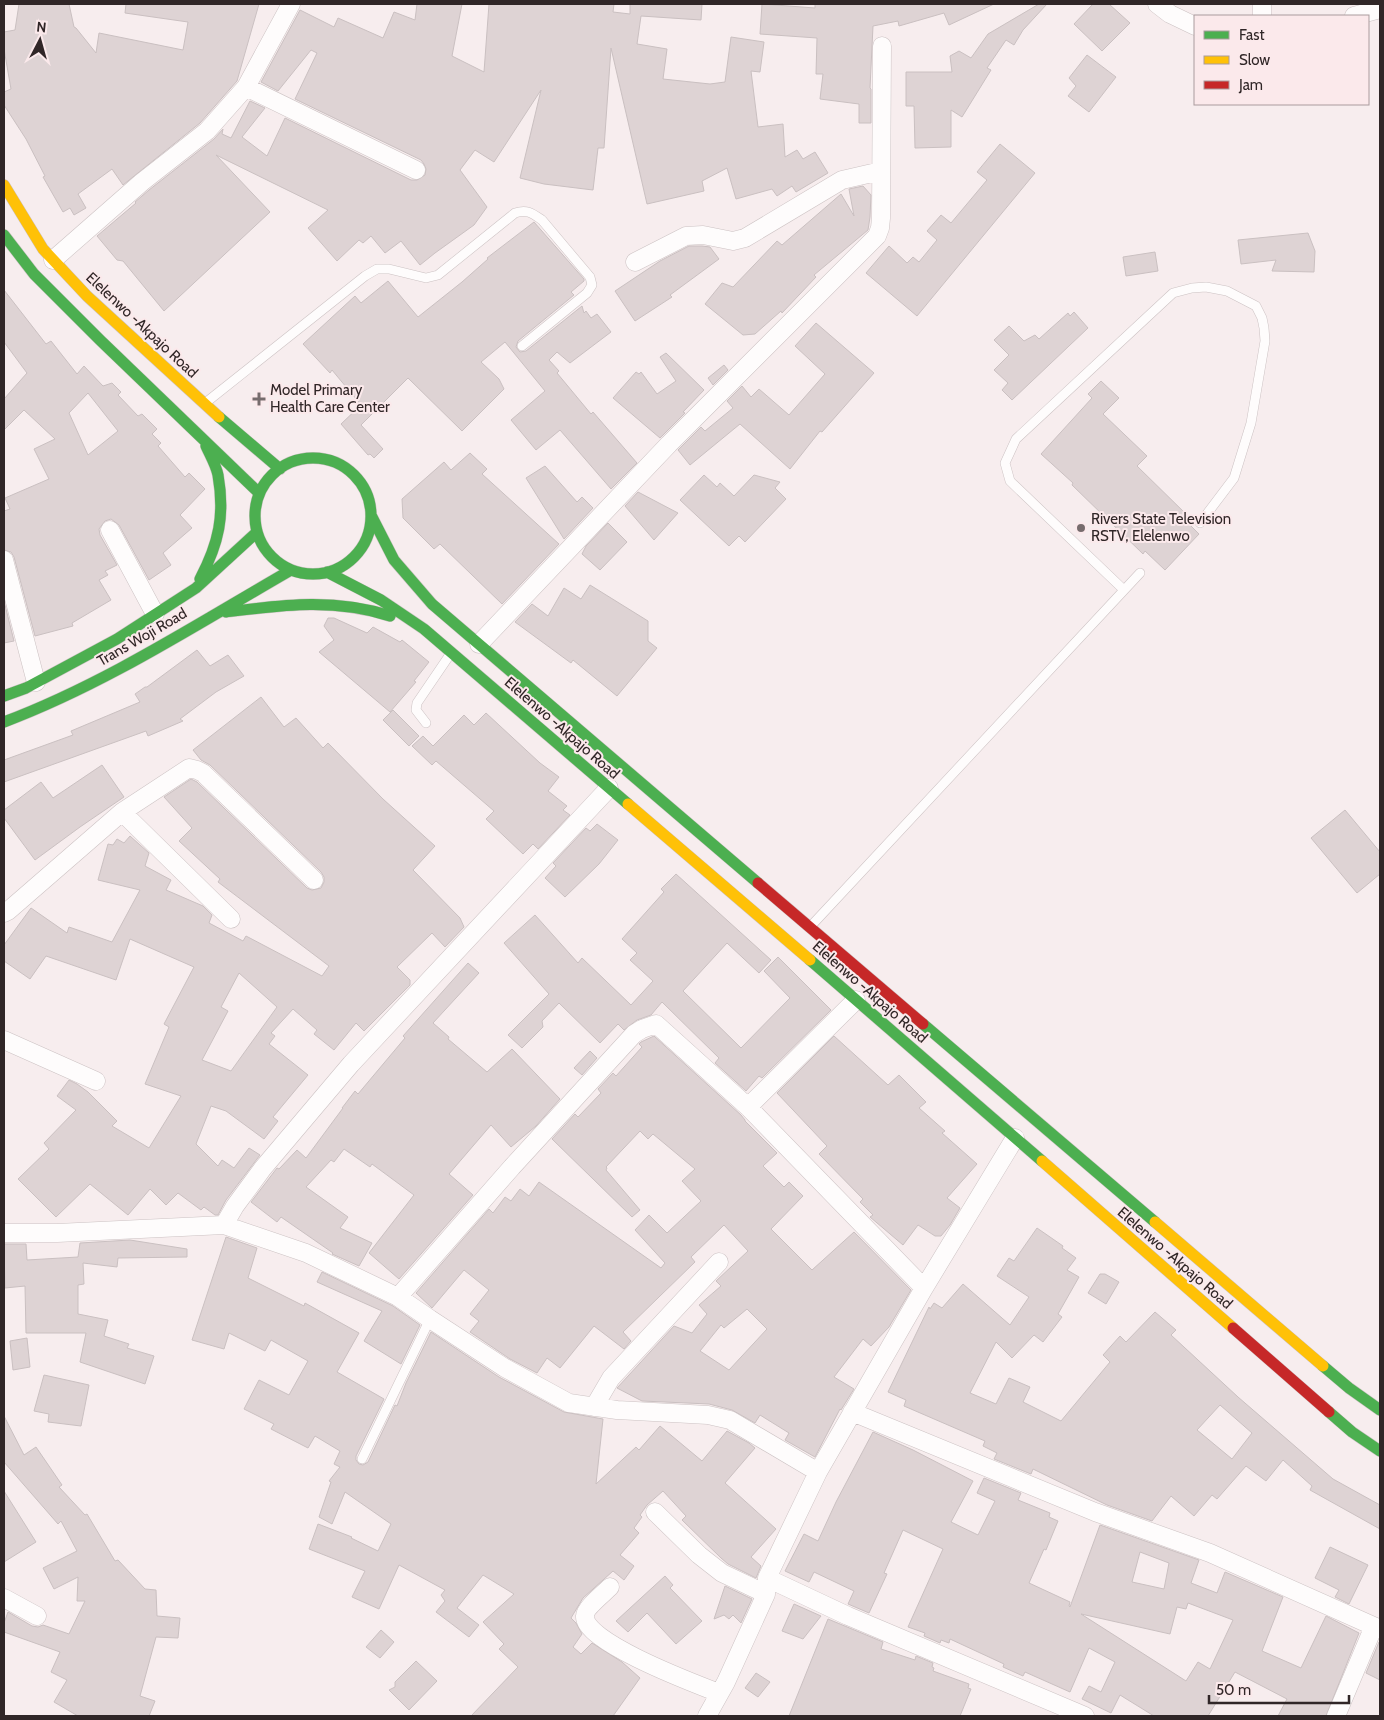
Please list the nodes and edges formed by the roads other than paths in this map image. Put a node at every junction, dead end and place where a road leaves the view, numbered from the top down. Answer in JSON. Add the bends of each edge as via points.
{"nodes":[{"id":1,"x":290,"y":4,"type":"edge"},
{"id":2,"x":1157,"y":4,"type":"edge"},
{"id":3,"x":1380,"y":8,"type":"edge"},
{"id":4,"x":1357,"y":15,"type":"edge"},
{"id":5,"x":1194,"y":26,"type":"edge"},
{"id":6,"x":882,"y":46,"type":"dead end"},
{"id":7,"x":246,"y":87,"type":"junction"},
{"id":8,"x":416,"y":170,"type":"dead end"},
{"id":9,"x":881,"y":171,"type":"junction"},
{"id":10,"x":4,"y":184,"type":"edge"},
{"id":11,"x":5,"y":239,"type":"edge"},
{"id":12,"x":53,"y":260,"type":"junction"},
{"id":13,"x":635,"y":262,"type":"dead end"},
{"id":14,"x":522,"y":346,"type":"dead end"},
{"id":15,"x":204,"y":404,"type":"junction"},
{"id":16,"x":203,"y":440,"type":"junction"},
{"id":17,"x":280,"y":469,"type":"junction"},
{"id":18,"x":260,"y":493,"type":"junction"},
{"id":19,"x":372,"y":515,"type":"junction"},
{"id":20,"x":1200,"y":523,"type":"dead end"},
{"id":21,"x":110,"y":530,"type":"dead end"},
{"id":22,"x":257,"y":532,"type":"junction"},
{"id":23,"x":4,"y":560,"type":"edge"},
{"id":24,"x":291,"y":570,"type":"junction"},
{"id":25,"x":328,"y":572,"type":"junction"},
{"id":26,"x":1140,"y":573,"type":"dead end"},
{"id":27,"x":196,"y":588,"type":"junction"},
{"id":28,"x":1124,"y":590,"type":"junction"},
{"id":29,"x":214,"y":613,"type":"junction"},
{"id":30,"x":155,"y":614,"type":"junction"},
{"id":31,"x":424,"y":630,"type":"junction"},
{"id":32,"x":479,"y":644,"type":"junction"},
{"id":33,"x":451,"y":652,"type":"junction"},
{"id":34,"x":36,"y":682,"type":"junction"},
{"id":35,"x":4,"y":696,"type":"edge"},
{"id":36,"x":4,"y":722,"type":"edge"},
{"id":37,"x":426,"y":723,"type":"dead end"},
{"id":38,"x":609,"y":788,"type":"junction"},
{"id":39,"x":122,"y":812,"type":"junction"},
{"id":40,"x":314,"y":880,"type":"dead end"},
{"id":41,"x":4,"y":913,"type":"edge"},
{"id":42,"x":231,"y":919,"type":"dead end"},
{"id":43,"x":809,"y":927,"type":"junction"},
{"id":44,"x":856,"y":1000,"type":"junction"},
{"id":45,"x":4,"y":1040,"type":"edge"},
{"id":46,"x":96,"y":1081,"type":"dead end"},
{"id":47,"x":748,"y":1107,"type":"junction"},
{"id":48,"x":1016,"y":1138,"type":"junction"},
{"id":49,"x":224,"y":1225,"type":"junction"},
{"id":50,"x":4,"y":1233,"type":"edge"},
{"id":51,"x":719,"y":1262,"type":"dead end"},
{"id":52,"x":924,"y":1288,"type":"junction"},
{"id":53,"x":398,"y":1296,"type":"junction"},
{"id":54,"x":430,"y":1319,"type":"junction"},
{"id":55,"x":594,"y":1406,"type":"junction"},
{"id":56,"x":1380,"y":1410,"type":"edge"},
{"id":57,"x":852,"y":1412,"type":"junction"},
{"id":58,"x":1380,"y":1451,"type":"edge"},
{"id":59,"x":362,"y":1459,"type":"dead end"},
{"id":60,"x":818,"y":1472,"type":"junction"},
{"id":61,"x":655,"y":1512,"type":"dead end"},
{"id":62,"x":767,"y":1586,"type":"junction"},
{"id":63,"x":610,"y":1587,"type":"dead end"},
{"id":64,"x":4,"y":1598,"type":"edge"},
{"id":65,"x":37,"y":1616,"type":"dead end"},
{"id":66,"x":1377,"y":1627,"type":"edge"},
{"id":67,"x":719,"y":1693,"type":"junction"},
{"id":68,"x":707,"y":1716,"type":"edge"},
{"id":69,"x":1085,"y":1716,"type":"edge"},
{"id":70,"x":1336,"y":1716,"type":"edge"}],
"edges":[{"from":1,"to":7,"type":"street"},
{"from":2,"to":5,"type":"street"},
{"from":3,"to":4,"type":"street"},
{"from":6,"to":9,"type":"street"},
{"from":7,"to":8,"type":"street"},
{"from":7,"to":12,"type":"street","via":[[206,131]]},
{"from":9,"to":13,"type":"street","via":[[842,180],[745,238],[734,241],[693,234]]},
{"from":9,"to":32,"type":"street","via":[[881,218],[877,236],[669,444]]},
{"from":10,"to":12,"type":"main road","name":"Elelenwo -Akpajo Road"},
{"from":11,"to":16,"type":"main road","via":[[34,274]]},
{"from":12,"to":15,"type":"main road","name":"Elelenwo -Akpajo Road","via":[[87,296]]},
{"from":14,"to":15,"type":"lane","via":[[587,293],[592,285],[590,277],[542,220],[523,210],[438,274],[426,278],[377,269],[365,276]]},
{"from":15,"to":17,"type":"main road","name":"Elelenwo -Akpajo Road"},
{"from":16,"to":18,"type":"main road"},
{"from":16,"to":27,"type":"main road","via":[[218,473],[221,523],[211,558]]},
{"from":17,"to":18,"type":"main road","via":[[270,477]]},
{"from":17,"to":19,"type":"main road","via":[[304,458],[324,459],[342,466],[358,478],[368,495]]},
{"from":18,"to":22,"type":"main road","via":[[255,510]]},
{"from":19,"to":25,"type":"main road","via":[[368,534],[359,552],[344,565]]},
{"from":19,"to":32,"type":"main road","name":"Elelenwo -Akpajo Road","via":[[394,560],[432,604]]},
{"from":20,"to":28,"type":"lane","via":[[1234,478],[1251,423],[1265,341],[1262,318],[1256,306],[1227,291],[1206,287],[1172,293],[1016,439],[1004,463],[1010,481]]},
{"from":21,"to":30,"type":"street"},
{"from":22,"to":24,"type":"main road","via":[[263,546],[275,560]]},
{"from":22,"to":27,"type":"main road","name":"Trans Woji Road"},
{"from":23,"to":34,"type":"street"},
{"from":24,"to":25,"type":"main road","via":[[309,574]]},
{"from":24,"to":29,"type":"main road","name":"Trans Woji Road"},
{"from":25,"to":31,"type":"main road","name":"Elelenwo -Akpajo Road","via":[[381,600]]},
{"from":26,"to":28,"type":"lane"},
{"from":27,"to":30,"type":"main road","name":"Trans Woji Road"},
{"from":28,"to":43,"type":"lane"},
{"from":29,"to":31,"type":"main road","via":[[288,604],[336,604],[375,610]]},
{"from":29,"to":36,"type":"main road","name":"Trans Woji Road","via":[[105,677]]},
{"from":30,"to":34,"type":"main road","name":"Trans Woji Road","via":[[117,639]]},
{"from":31,"to":33,"type":"main road","name":"Elelenwo -Akpajo Road"},
{"from":32,"to":43,"type":"main road","name":"Elelenwo -Akpajo Road"},
{"from":33,"to":37,"type":"lane","via":[[417,703],[416,710]]},
{"from":33,"to":38,"type":"main road","name":"Elelenwo -Akpajo Road"},
{"from":34,"to":35,"type":"main road","name":"Trans Woji Road"},
{"from":38,"to":44,"type":"main road","name":"Elelenwo -Akpajo Road"},
{"from":38,"to":49,"type":"street","via":[[350,1064],[263,1168]]},
{"from":39,"to":40,"type":"street","via":[[189,768],[197,770]]},
{"from":39,"to":41,"type":"street"},
{"from":39,"to":42,"type":"street"},
{"from":43,"to":56,"type":"main road","name":"Elelenwo -Akpajo Road","via":[[1349,1388]]},
{"from":44,"to":47,"type":"street"},
{"from":44,"to":48,"type":"main road","name":"Elelenwo -Akpajo Road"},
{"from":45,"to":46,"type":"street"},
{"from":47,"to":52,"type":"street"},
{"from":47,"to":53,"type":"street","via":[[656,1024],[642,1029],[512,1167]]},
{"from":48,"to":52,"type":"street"},
{"from":48,"to":58,"type":"main road","name":"Elelenwo -Akpajo Road","via":[[1352,1432]]},
{"from":49,"to":50,"type":"street"},
{"from":49,"to":53,"type":"street","via":[[306,1253]]},
{"from":51,"to":55,"type":"street","via":[[611,1378]]},
{"from":52,"to":57,"type":"street"},
{"from":53,"to":54,"type":"street"},
{"from":54,"to":55,"type":"street","via":[[505,1368],[569,1403]]},
{"from":54,"to":59,"type":"lane"},
{"from":55,"to":60,"type":"street","via":[[708,1415],[730,1420]]},
{"from":57,"to":60,"type":"street"},
{"from":57,"to":66,"type":"street","via":[[1095,1512],[1210,1553]]},
{"from":60,"to":62,"type":"street"},
{"from":61,"to":62,"type":"street","via":[[722,1573]]},
{"from":62,"to":67,"type":"street"},
{"from":62,"to":69,"type":"street","via":[[848,1616]]},
{"from":63,"to":67,"type":"street","via":[[586,1611],[584,1618],[588,1628],[637,1659]]},
{"from":64,"to":65,"type":"street"},
{"from":66,"to":70,"type":"street"},
{"from":67,"to":68,"type":"street"}]}
